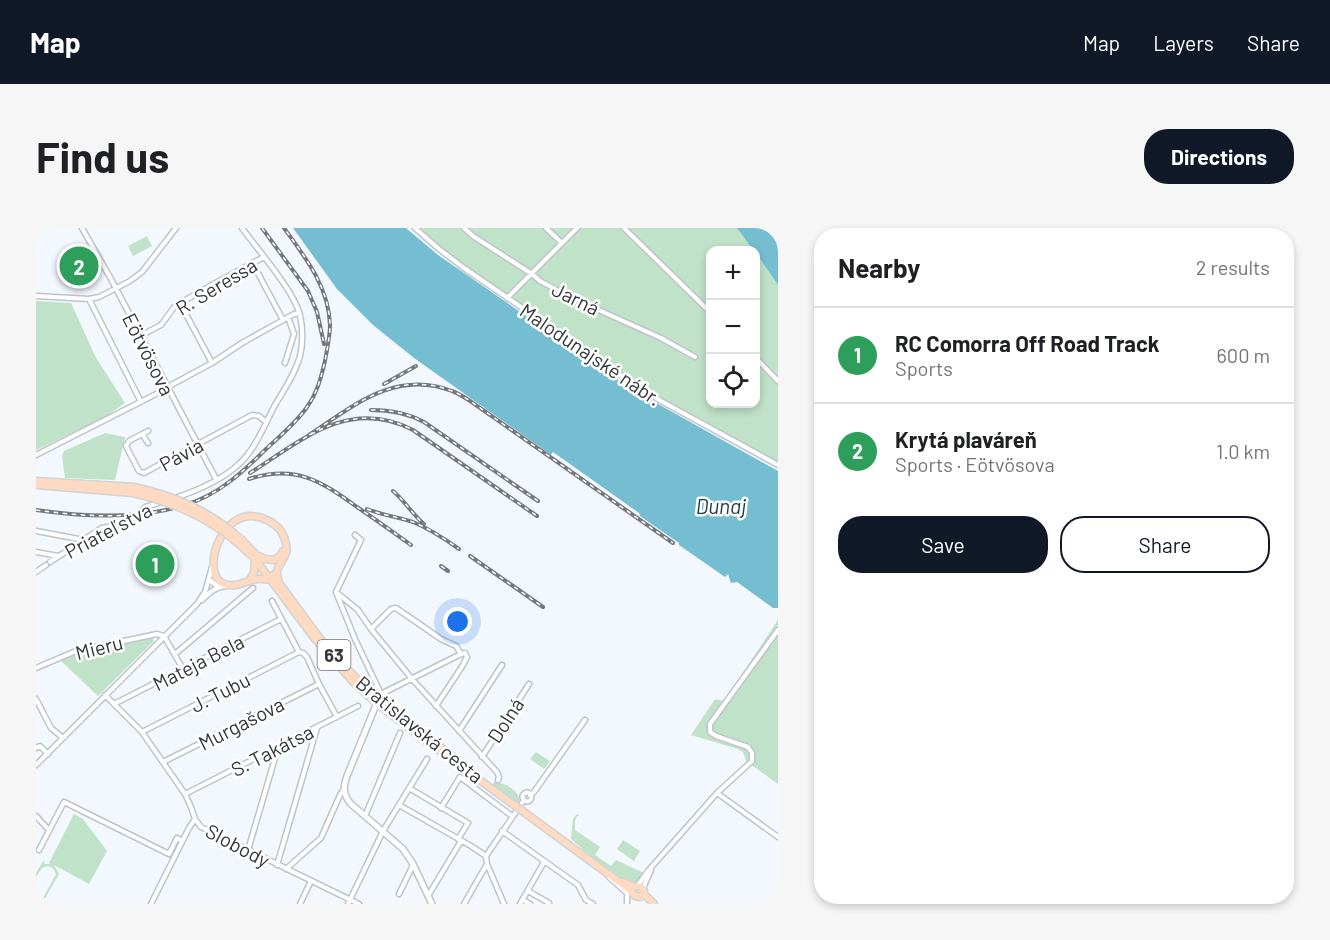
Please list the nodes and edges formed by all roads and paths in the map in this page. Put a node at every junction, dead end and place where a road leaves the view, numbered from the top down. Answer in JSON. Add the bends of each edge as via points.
{"nodes":[{"id":1,"x":82,"y":228,"type":"edge"},
{"id":2,"x":176,"y":228,"type":"edge"},
{"id":3,"x":242,"y":228,"type":"edge"},
{"id":4,"x":415,"y":228,"type":"edge"},
{"id":5,"x":464,"y":228,"type":"edge"},
{"id":6,"x":546,"y":228,"type":"edge"},
{"id":7,"x":577,"y":228,"type":"edge"},
{"id":8,"x":624,"y":228,"type":"edge"},
{"id":9,"x":562,"y":243,"type":"junction"},
{"id":10,"x":264,"y":257,"type":"junction"},
{"id":11,"x":253,"y":264,"type":"junction"},
{"id":12,"x":532,"y":274,"type":"junction"},
{"id":13,"x":115,"y":288,"type":"junction"},
{"id":14,"x":36,"y":296,"type":"edge"},
{"id":15,"x":507,"y":298,"type":"junction"},
{"id":16,"x":89,"y":299,"type":"junction"},
{"id":17,"x":180,"y":303,"type":"junction"},
{"id":18,"x":706,"y":307,"type":"edge"},
{"id":19,"x":299,"y":313,"type":"junction"},
{"id":20,"x":288,"y":317,"type":"junction"},
{"id":21,"x":283,"y":320,"type":"junction"},
{"id":22,"x":140,"y":336,"type":"junction"},
{"id":23,"x":695,"y":357,"type":"dead end"},
{"id":24,"x":760,"y":362,"type":"edge"},
{"id":25,"x":212,"y":363,"type":"junction"},
{"id":26,"x":285,"y":363,"type":"dead end"},
{"id":27,"x":778,"y":381,"type":"edge"},
{"id":28,"x":167,"y":388,"type":"junction"},
{"id":29,"x":141,"y":402,"type":"junction"},
{"id":30,"x":266,"y":422,"type":"junction"},
{"id":31,"x":148,"y":431,"type":"dead end"},
{"id":32,"x":142,"y":434,"type":"junction"},
{"id":33,"x":148,"y":443,"type":"dead end"},
{"id":34,"x":197,"y":445,"type":"junction"},
{"id":35,"x":36,"y":455,"type":"edge"},
{"id":36,"x":778,"y":465,"type":"edge"},
{"id":37,"x":216,"y":479,"type":"junction"},
{"id":38,"x":36,"y":483,"type":"edge"},
{"id":39,"x":36,"y":531,"type":"edge"},
{"id":40,"x":354,"y":535,"type":"dead end"},
{"id":41,"x":84,"y":540,"type":"junction"},
{"id":42,"x":285,"y":545,"type":"junction"},
{"id":43,"x":36,"y":552,"type":"edge"},
{"id":44,"x":59,"y":556,"type":"junction"},
{"id":45,"x":256,"y":557,"type":"junction"},
{"id":46,"x":213,"y":566,"type":"junction"},
{"id":47,"x":36,"y":572,"type":"edge"},
{"id":48,"x":209,"y":580,"type":"junction"},
{"id":49,"x":249,"y":580,"type":"junction"},
{"id":50,"x":271,"y":580,"type":"junction"},
{"id":51,"x":219,"y":584,"type":"junction"},
{"id":52,"x":281,"y":586,"type":"junction"},
{"id":53,"x":253,"y":588,"type":"dead end"},
{"id":54,"x":336,"y":591,"type":"junction"},
{"id":55,"x":272,"y":601,"type":"dead end"},
{"id":56,"x":197,"y":604,"type":"junction"},
{"id":57,"x":281,"y":619,"type":"junction"},
{"id":58,"x":371,"y":629,"type":"junction"},
{"id":59,"x":778,"y":630,"type":"edge"},
{"id":60,"x":164,"y":636,"type":"junction"},
{"id":61,"x":299,"y":652,"type":"junction"},
{"id":62,"x":175,"y":654,"type":"junction"},
{"id":63,"x":461,"y":654,"type":"junction"},
{"id":64,"x":502,"y":665,"type":"dead end"},
{"id":65,"x":36,"y":668,"type":"edge"},
{"id":66,"x":183,"y":669,"type":"junction"},
{"id":67,"x":412,"y":679,"type":"junction"},
{"id":68,"x":319,"y":684,"type":"junction"},
{"id":69,"x":529,"y":684,"type":"dead end"},
{"id":70,"x":105,"y":695,"type":"junction"},
{"id":71,"x":36,"y":699,"type":"edge"},
{"id":72,"x":379,"y":699,"type":"junction"},
{"id":73,"x":114,"y":704,"type":"junction"},
{"id":74,"x":358,"y":706,"type":"dead end"},
{"id":75,"x":436,"y":706,"type":"junction"},
{"id":76,"x":337,"y":717,"type":"junction"},
{"id":77,"x":585,"y":720,"type":"dead end"},
{"id":78,"x":317,"y":727,"type":"junction"},
{"id":79,"x":459,"y":731,"type":"junction"},
{"id":80,"x":142,"y":732,"type":"junction"},
{"id":81,"x":400,"y":733,"type":"dead end"},
{"id":82,"x":63,"y":738,"type":"junction"},
{"id":83,"x":278,"y":747,"type":"junction"},
{"id":84,"x":36,"y":748,"type":"edge"},
{"id":85,"x":48,"y":754,"type":"junction"},
{"id":86,"x":482,"y":757,"type":"junction"},
{"id":87,"x":426,"y":759,"type":"dead end"},
{"id":88,"x":163,"y":762,"type":"junction"},
{"id":89,"x":36,"y":765,"type":"edge"},
{"id":90,"x":498,"y":780,"type":"dead end"},
{"id":91,"x":409,"y":788,"type":"junction"},
{"id":92,"x":344,"y":789,"type":"junction"},
{"id":93,"x":717,"y":793,"type":"junction"},
{"id":94,"x":185,"y":794,"type":"junction"},
{"id":95,"x":399,"y":805,"type":"junction"},
{"id":96,"x":441,"y":808,"type":"junction"},
{"id":97,"x":36,"y":816,"type":"edge"},
{"id":98,"x":365,"y":816,"type":"junction"},
{"id":99,"x":512,"y":816,"type":"junction"},
{"id":100,"x":195,"y":819,"type":"junction"},
{"id":101,"x":49,"y":830,"type":"junction"},
{"id":102,"x":383,"y":831,"type":"junction"},
{"id":103,"x":502,"y":831,"type":"junction"},
{"id":104,"x":778,"y":837,"type":"edge"},
{"id":105,"x":460,"y":840,"type":"junction"},
{"id":106,"x":182,"y":841,"type":"junction"},
{"id":107,"x":564,"y":841,"type":"junction"},
{"id":108,"x":39,"y":850,"type":"dead end"},
{"id":109,"x":248,"y":850,"type":"junction"},
{"id":110,"x":486,"y":856,"type":"junction"},
{"id":111,"x":544,"y":862,"type":"junction"},
{"id":112,"x":413,"y":864,"type":"junction"},
{"id":113,"x":487,"y":864,"type":"junction"},
{"id":114,"x":277,"y":865,"type":"junction"},
{"id":115,"x":285,"y":869,"type":"junction"},
{"id":116,"x":604,"y":872,"type":"junction"},
{"id":117,"x":311,"y":881,"type":"junction"},
{"id":118,"x":528,"y":891,"type":"junction"},
{"id":119,"x":638,"y":893,"type":"junction"},
{"id":120,"x":399,"y":894,"type":"dead end"},
{"id":121,"x":428,"y":896,"type":"junction"},
{"id":122,"x":349,"y":902,"type":"edge"},
{"id":123,"x":522,"y":902,"type":"edge"},
{"id":124,"x":585,"y":902,"type":"edge"},
{"id":125,"x":151,"y":904,"type":"edge"},
{"id":126,"x":300,"y":904,"type":"edge"},
{"id":127,"x":359,"y":904,"type":"edge"},
{"id":128,"x":432,"y":904,"type":"edge"},
{"id":129,"x":464,"y":904,"type":"edge"},
{"id":130,"x":504,"y":904,"type":"edge"},
{"id":131,"x":530,"y":904,"type":"edge"},
{"id":132,"x":548,"y":904,"type":"edge"},
{"id":133,"x":592,"y":904,"type":"edge"},
{"id":134,"x":627,"y":904,"type":"edge"},
{"id":135,"x":652,"y":904,"type":"edge"}],
"edges":[{"from":1,"to":13,"type":"street","name":"Eötvösova"},
{"from":2,"to":13,"type":"street","via":[[142,272]]},
{"from":3,"to":10,"type":"street"},
{"from":4,"to":15,"type":"street","name":"Malodunajské nábr."},
{"from":5,"to":12,"type":"street","name":"Jarná"},
{"from":6,"to":9,"type":"street"},
{"from":7,"to":9,"type":"street"},
{"from":8,"to":18,"type":"street"},
{"from":9,"to":12,"type":"street"},
{"from":10,"to":11,"type":"street","name":"R. Seressa"},
{"from":10,"to":19,"type":"street"},
{"from":11,"to":17,"type":"street","name":"R. Seressa"},
{"from":11,"to":21,"type":"street"},
{"from":12,"to":15,"type":"street"},
{"from":12,"to":23,"type":"street","name":"Jarná","via":[[572,298]]},
{"from":13,"to":16,"type":"street"},
{"from":13,"to":22,"type":"street","name":"Eötvösova"},
{"from":14,"to":16,"type":"street"},
{"from":15,"to":36,"type":"street","name":"Malodunajské nábr.","via":[[648,394]]},
{"from":16,"to":29,"type":"street"},
{"from":17,"to":22,"type":"street","name":"R. Seressa","via":[[160,325]]},
{"from":17,"to":25,"type":"street"},
{"from":19,"to":20,"type":"street"},
{"from":19,"to":30,"type":"street","name":"Priateľstva","via":[[300,356]]},
{"from":20,"to":21,"type":"street"},
{"from":20,"to":26,"type":"street","via":[[294,334]]},
{"from":21,"to":25,"type":"street"},
{"from":22,"to":28,"type":"street","name":"Eötvösova"},
{"from":24,"to":27,"type":"street"},
{"from":25,"to":28,"type":"street"},
{"from":28,"to":29,"type":"street"},
{"from":28,"to":34,"type":"street","name":"Eötvösova"},
{"from":29,"to":35,"type":"street"},
{"from":30,"to":34,"type":"street","name":"Pávia","via":[[252,415]]},
{"from":30,"to":37,"type":"street","name":"Priateľstva","via":[[241,462]]},
{"from":31,"to":32,"type":"street","name":"Pávia"},
{"from":32,"to":33,"type":"street","name":"Pávia"},
{"from":32,"to":34,"type":"street","name":"Pávia","via":[[126,446],[143,473]]},
{"from":34,"to":37,"type":"street","name":"Eötvösova"},
{"from":37,"to":41,"type":"street","name":"Priateľstva","via":[[145,507],[128,523],[102,528]]},
{"from":38,"to":45,"type":"main road","name":"Bratislavská cesta","number":"63","bridge":true,"via":[[166,495],[218,521]]},
{"from":39,"to":41,"type":"street"},
{"from":40,"to":54,"type":"street","via":[[361,540]]},
{"from":41,"to":44,"type":"street","name":"Priateľstva"},
{"from":42,"to":45,"type":"main road","via":[[274,560]]},
{"from":42,"to":46,"type":"main road","via":[[283,535],[272,522],[259,517],[242,518],[222,534]]},
{"from":42,"to":52,"type":"main road","via":[[277,577]]},
{"from":43,"to":44,"type":"street"},
{"from":44,"to":47,"type":"street","name":"Priateľstva"},
{"from":45,"to":49,"type":"main road"},
{"from":45,"to":50,"type":"main road","name":"Bratislavská cesta","number":"63"},
{"from":45,"to":52,"type":"main road","name":"Bratislavská cesta","number":"63"},
{"from":46,"to":48,"type":"street"},
{"from":46,"to":51,"type":"main road"},
{"from":48,"to":51,"type":"street"},
{"from":48,"to":56,"type":"street"},
{"from":49,"to":50,"type":"main road"},
{"from":49,"to":51,"type":"main road","via":[[234,586]]},
{"from":50,"to":72,"type":"main road","name":"Bratislavská cesta","number":"63","via":[[330,657],[355,684]]},
{"from":51,"to":56,"type":"street"},
{"from":52,"to":72,"type":"main road","name":"Bratislavská cesta","number":"63","via":[[334,655]]},
{"from":53,"to":62,"type":"street"},
{"from":54,"to":58,"type":"street","via":[[358,610]]},
{"from":54,"to":72,"type":"street"},
{"from":55,"to":57,"type":"street"},
{"from":56,"to":60,"type":"street"},
{"from":57,"to":61,"type":"street"},
{"from":57,"to":66,"type":"street","name":"Mateja Bela"},
{"from":58,"to":63,"type":"street","via":[[396,608],[456,646]]},
{"from":58,"to":67,"type":"street"},
{"from":59,"to":93,"type":"street","via":[[710,724],[710,732],[748,747],[752,753],[752,761]]},
{"from":60,"to":62,"type":"street"},
{"from":60,"to":65,"type":"street","name":"Mieru","via":[[157,634],[76,651]]},
{"from":60,"to":70,"type":"street"},
{"from":61,"to":68,"type":"street","via":[[307,657]]},
{"from":61,"to":80,"type":"street","name":"J. Tubu"},
{"from":62,"to":66,"type":"street"},
{"from":63,"to":67,"type":"street"},
{"from":63,"to":75,"type":"street","via":[[467,657]]},
{"from":64,"to":79,"type":"street"},
{"from":66,"to":73,"type":"street","name":"Mateja Bela"},
{"from":67,"to":72,"type":"street"},
{"from":67,"to":75,"type":"street"},
{"from":68,"to":76,"type":"street"},
{"from":68,"to":88,"type":"street","name":"Murgašova"},
{"from":69,"to":86,"type":"street","name":"Dolná"},
{"from":70,"to":73,"type":"street","name":"Slobody"},
{"from":70,"to":82,"type":"street"},
{"from":71,"to":82,"type":"street","via":[[51,728]]},
{"from":72,"to":92,"type":"main road"},
{"from":72,"to":107,"type":"main road","name":"Bratislavská cesta","number":"63","bridge":true},
{"from":73,"to":80,"type":"street","name":"Slobody"},
{"from":74,"to":76,"type":"street","name":"S. Takátsa"},
{"from":75,"to":79,"type":"street"},
{"from":76,"to":78,"type":"street","name":"S. Takátsa"},
{"from":77,"to":99,"type":"street","via":[[534,792],[524,794]]},
{"from":78,"to":83,"type":"street","name":"S. Takátsa"},
{"from":78,"to":114,"type":"street"},
{"from":79,"to":86,"type":"street"},
{"from":80,"to":88,"type":"street","name":"Slobody"},
{"from":81,"to":98,"type":"street"},
{"from":82,"to":85,"type":"street"},
{"from":83,"to":94,"type":"street","name":"S. Takátsa"},
{"from":83,"to":109,"type":"street"},
{"from":84,"to":85,"type":"street","via":[[40,746]]},
{"from":85,"to":89,"type":"street"},
{"from":86,"to":90,"type":"street"},
{"from":87,"to":91,"type":"street"},
{"from":88,"to":94,"type":"street","name":"Slobody"},
{"from":91,"to":95,"type":"street"},
{"from":91,"to":96,"type":"street"},
{"from":92,"to":98,"type":"main road","via":[[348,800]]},
{"from":92,"to":115,"type":"street","via":[[321,838]]},
{"from":93,"to":104,"type":"street"},
{"from":93,"to":119,"type":"street","via":[[652,867]]},
{"from":94,"to":100,"type":"street","name":"Slobody"},
{"from":95,"to":102,"type":"street"},
{"from":95,"to":105,"type":"street"},
{"from":96,"to":99,"type":"street","via":[[460,777]]},
{"from":96,"to":105,"type":"street","via":[[468,823]]},
{"from":97,"to":101,"type":"street"},
{"from":98,"to":102,"type":"main road"},
{"from":99,"to":103,"type":"street"},
{"from":100,"to":106,"type":"street"},
{"from":100,"to":109,"type":"street","name":"Slobody","via":[[201,827]]},
{"from":101,"to":106,"type":"street","via":[[64,802],[169,855],[177,838]]},
{"from":101,"to":108,"type":"street"},
{"from":102,"to":112,"type":"main road"},
{"from":102,"to":122,"type":"street"},
{"from":103,"to":110,"type":"street"},
{"from":103,"to":111,"type":"street"},
{"from":105,"to":110,"type":"street"},
{"from":105,"to":121,"type":"street"},
{"from":106,"to":125,"type":"street"},
{"from":107,"to":116,"type":"main road","name":"Bratislavská cesta","number":"63"},
{"from":107,"to":119,"type":"main road","name":"Bratislavská cesta","number":"63"},
{"from":109,"to":114,"type":"street","name":"Slobody"},
{"from":110,"to":113,"type":"street"},
{"from":111,"to":118,"type":"street"},
{"from":111,"to":124,"type":"street","via":[[578,885]]},
{"from":112,"to":120,"type":"street"},
{"from":112,"to":121,"type":"main road"},
{"from":113,"to":129,"type":"street"},
{"from":113,"to":130,"type":"street"},
{"from":114,"to":115,"type":"street","name":"Slobody"},
{"from":115,"to":117,"type":"street","name":"Slobody"},
{"from":116,"to":119,"type":"main road","name":"Bratislavská cesta","number":"63"},
{"from":116,"to":134,"type":"street","via":[[627,893]]},
{"from":117,"to":122,"type":"street","name":"Slobody"},
{"from":117,"to":126,"type":"street"},
{"from":118,"to":123,"type":"street"},
{"from":118,"to":132,"type":"street"},
{"from":119,"to":134,"type":"street"},
{"from":119,"to":135,"type":"main road","name":"Bratislavská cesta","number":"63"},
{"from":121,"to":128,"type":"main road"},
{"from":122,"to":127,"type":"street","name":"Slobody"},
{"from":123,"to":131,"type":"street"},
{"from":124,"to":133,"type":"street"}]}
